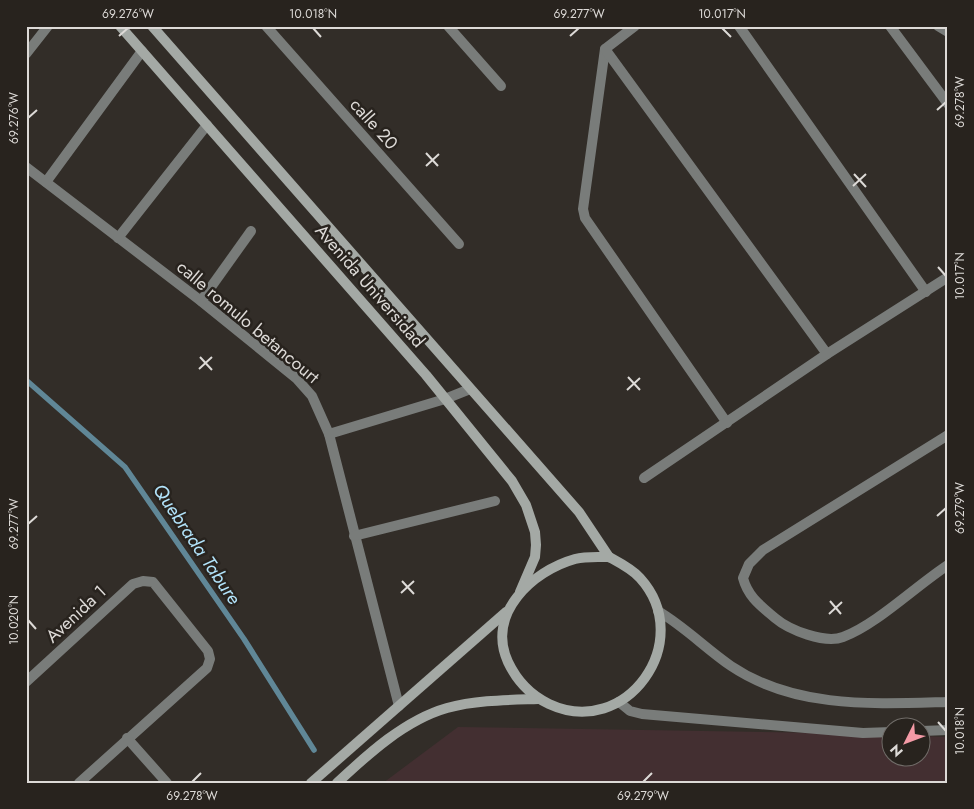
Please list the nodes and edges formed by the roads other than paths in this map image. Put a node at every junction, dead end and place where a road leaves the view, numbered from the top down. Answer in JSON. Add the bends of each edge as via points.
{"nodes":[{"id":1,"x":48,"y":26,"type":"edge"},
{"id":2,"x":120,"y":26,"type":"edge"},
{"id":3,"x":152,"y":26,"type":"edge"},
{"id":4,"x":266,"y":26,"type":"edge"},
{"id":5,"x":448,"y":26,"type":"edge"},
{"id":6,"x":634,"y":26,"type":"edge"},
{"id":7,"x":739,"y":26,"type":"edge"},
{"id":8,"x":890,"y":26,"type":"edge"},
{"id":9,"x":938,"y":26,"type":"edge"},
{"id":10,"x":948,"y":32,"type":"edge"},
{"id":11,"x":605,"y":48,"type":"junction"},
{"id":12,"x":142,"y":52,"type":"junction"},
{"id":13,"x":26,"y":54,"type":"edge"},
{"id":14,"x":501,"y":86,"type":"dead end"},
{"id":15,"x":948,"y":104,"type":"edge"},
{"id":16,"x":207,"y":125,"type":"junction"},
{"id":17,"x":26,"y":167,"type":"edge"},
{"id":18,"x":46,"y":182,"type":"junction"},
{"id":19,"x":252,"y":230,"type":"dead end"},
{"id":20,"x":118,"y":238,"type":"junction"},
{"id":21,"x":458,"y":244,"type":"dead end"},
{"id":22,"x":948,"y":277,"type":"edge"},
{"id":23,"x":926,"y":292,"type":"junction"},
{"id":24,"x":201,"y":301,"type":"junction"},
{"id":25,"x":827,"y":354,"type":"junction"},
{"id":26,"x":470,"y":389,"type":"junction"},
{"id":27,"x":445,"y":399,"type":"junction"},
{"id":28,"x":727,"y":423,"type":"junction"},
{"id":29,"x":329,"y":434,"type":"junction"},
{"id":30,"x":948,"y":435,"type":"edge"},
{"id":31,"x":644,"y":478,"type":"dead end"},
{"id":32,"x":495,"y":501,"type":"dead end"},
{"id":33,"x":354,"y":536,"type":"junction"},
{"id":34,"x":609,"y":557,"type":"junction"},
{"id":35,"x":948,"y":565,"type":"edge"},
{"id":36,"x":520,"y":592,"type":"junction"},
{"id":37,"x":658,"y":611,"type":"junction"},
{"id":38,"x":507,"y":612,"type":"junction"},
{"id":39,"x":26,"y":682,"type":"edge"},
{"id":40,"x":538,"y":698,"type":"junction"},
{"id":41,"x":619,"y":702,"type":"junction"},
{"id":42,"x":948,"y":702,"type":"edge"},
{"id":43,"x":399,"y":706,"type":"junction"},
{"id":44,"x":948,"y":730,"type":"edge"},
{"id":45,"x":932,"y":731,"type":"edge"},
{"id":46,"x":882,"y":732,"type":"edge"},
{"id":47,"x":127,"y":738,"type":"junction"},
{"id":48,"x":80,"y":783,"type":"edge"},
{"id":49,"x":167,"y":783,"type":"edge"},
{"id":50,"x":311,"y":783,"type":"edge"},
{"id":51,"x":337,"y":783,"type":"edge"}],
"edges":[{"from":1,"to":13,"type":"street"},
{"from":2,"to":12,"type":"street","name":"Avenida Universidad"},
{"from":3,"to":26,"type":"street","name":"Avenida Universidad"},
{"from":4,"to":21,"type":"street","name":"calle 20"},
{"from":5,"to":14,"type":"street"},
{"from":6,"to":11,"type":"street"},
{"from":7,"to":23,"type":"street"},
{"from":8,"to":15,"type":"street"},
{"from":9,"to":10,"type":"street"},
{"from":11,"to":25,"type":"street"},
{"from":11,"to":28,"type":"street","via":[[583,209],[585,218]]},
{"from":12,"to":16,"type":"street","name":"Avenida Universidad"},
{"from":12,"to":18,"type":"street"},
{"from":16,"to":20,"type":"street"},
{"from":16,"to":27,"type":"street","name":"Avenida Universidad"},
{"from":17,"to":18,"type":"street","name":"calle romulo betancourt"},
{"from":18,"to":20,"type":"street","name":"calle romulo betancourt"},
{"from":19,"to":24,"type":"street"},
{"from":20,"to":24,"type":"street","name":"calle romulo betancourt"},
{"from":22,"to":23,"type":"street"},
{"from":23,"to":25,"type":"street"},
{"from":24,"to":29,"type":"street","name":"calle romulo betancourt","via":[[296,378],[312,396]]},
{"from":25,"to":28,"type":"street"},
{"from":26,"to":27,"type":"street"},
{"from":26,"to":34,"type":"street","name":"Avenida Universidad","via":[[579,512]]},
{"from":27,"to":29,"type":"street"},
{"from":27,"to":36,"type":"street","name":"Avenida Universidad","via":[[512,480],[526,505],[536,545],[535,557]]},
{"from":28,"to":31,"type":"street"},
{"from":29,"to":33,"type":"street","name":"calle romulo betancourt"},
{"from":30,"to":35,"type":"street","via":[[763,550],[749,564],[743,578],[746,591],[785,627],[818,637],[842,638],[863,627]]},
{"from":32,"to":33,"type":"street"},
{"from":33,"to":43,"type":"street","name":"calle romulo betancourt"},
{"from":34,"to":36,"type":"street","via":[[577,558],[564,563]]},
{"from":34,"to":37,"type":"street","via":[[640,578]]},
{"from":36,"to":38,"type":"street"},
{"from":37,"to":41,"type":"street","via":[[660,646],[654,663],[634,692]]},
{"from":37,"to":42,"type":"street","via":[[680,624],[731,666],[767,686],[808,697],[853,703]]},
{"from":38,"to":40,"type":"street","via":[[501,638],[505,656],[518,680]]},
{"from":38,"to":43,"type":"street"},
{"from":39,"to":47,"type":"street","name":"Avenida 1","via":[[133,584],[143,580],[153,582],[208,651],[210,660],[207,668]]},
{"from":40,"to":41,"type":"street","via":[[557,708],[578,711],[599,709]]},
{"from":40,"to":51,"type":"street","via":[[445,708],[394,736]]},
{"from":41,"to":46,"type":"street","via":[[630,711],[642,714]]},
{"from":43,"to":50,"type":"street"},
{"from":44,"to":45,"type":"street"},
{"from":47,"to":48,"type":"street"},
{"from":47,"to":49,"type":"street"}]}
